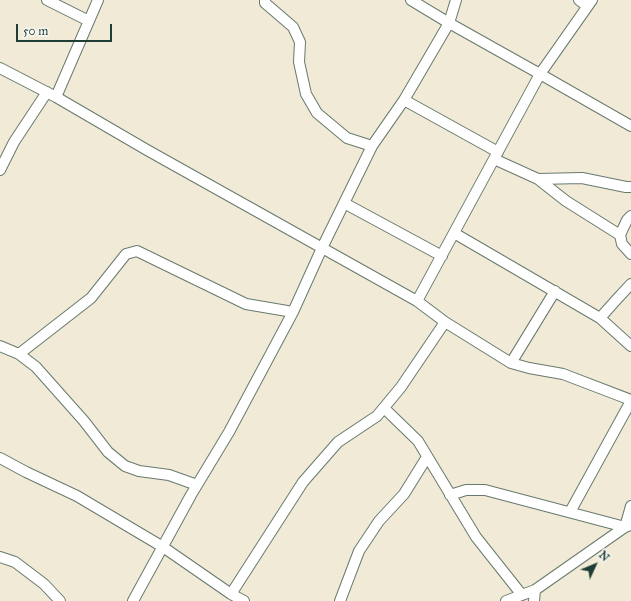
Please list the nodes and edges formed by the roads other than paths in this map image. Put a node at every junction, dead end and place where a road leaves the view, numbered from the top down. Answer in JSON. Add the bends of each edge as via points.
{"nodes":[{"id":1,"x":47,"y":0,"type":"edge"},
{"id":2,"x":98,"y":0,"type":"edge"},
{"id":3,"x":265,"y":0,"type":"edge"},
{"id":4,"x":411,"y":0,"type":"edge"},
{"id":5,"x":456,"y":0,"type":"edge"},
{"id":6,"x":586,"y":2,"type":"edge"},
{"id":7,"x":89,"y":22,"type":"junction"},
{"id":8,"x":449,"y":23,"type":"junction"},
{"id":9,"x":0,"y":68,"type":"edge"},
{"id":10,"x":540,"y":74,"type":"junction"},
{"id":11,"x":47,"y":92,"type":"junction"},
{"id":12,"x":56,"y":97,"type":"junction"},
{"id":13,"x":404,"y":100,"type":"junction"},
{"id":14,"x":631,"y":126,"type":"edge"},
{"id":15,"x":372,"y":146,"type":"junction"},
{"id":16,"x":496,"y":156,"type":"junction"},
{"id":17,"x":0,"y":170,"type":"edge"},
{"id":18,"x":538,"y":179,"type":"junction"},
{"id":19,"x":631,"y":187,"type":"edge"},
{"id":20,"x":344,"y":203,"type":"junction"},
{"id":21,"x":631,"y":216,"type":"edge"},
{"id":22,"x":454,"y":233,"type":"junction"},
{"id":23,"x":620,"y":235,"type":"junction"},
{"id":24,"x":322,"y":248,"type":"junction"},
{"id":25,"x":631,"y":254,"type":"edge"},
{"id":26,"x":442,"y":256,"type":"junction"},
{"id":27,"x":631,"y":284,"type":"edge"},
{"id":28,"x":555,"y":292,"type":"junction"},
{"id":29,"x":417,"y":301,"type":"junction"},
{"id":30,"x":293,"y":312,"type":"junction"},
{"id":31,"x":600,"y":318,"type":"junction"},
{"id":32,"x":445,"y":322,"type":"junction"},
{"id":33,"x":0,"y":346,"type":"edge"},
{"id":34,"x":631,"y":346,"type":"edge"},
{"id":35,"x":19,"y":354,"type":"junction"},
{"id":36,"x":511,"y":363,"type":"junction"},
{"id":37,"x":631,"y":401,"type":"edge"},
{"id":38,"x":384,"y":408,"type":"junction"},
{"id":39,"x":427,"y":457,"type":"junction"},
{"id":40,"x":0,"y":458,"type":"edge"},
{"id":41,"x":198,"y":485,"type":"junction"},
{"id":42,"x":450,"y":495,"type":"junction"},
{"id":43,"x":631,"y":506,"type":"edge"},
{"id":44,"x":570,"y":512,"type":"junction"},
{"id":45,"x":628,"y":526,"type":"edge"},
{"id":46,"x":162,"y":547,"type":"junction"},
{"id":47,"x":0,"y":557,"type":"edge"},
{"id":48,"x":536,"y":590,"type":"junction"},
{"id":49,"x":231,"y":594,"type":"junction"},
{"id":50,"x":522,"y":595,"type":"junction"},
{"id":51,"x":60,"y":601,"type":"edge"},
{"id":52,"x":133,"y":601,"type":"edge"},
{"id":53,"x":244,"y":601,"type":"edge"},
{"id":54,"x":340,"y":601,"type":"edge"},
{"id":55,"x":506,"y":601,"type":"edge"},
{"id":56,"x":534,"y":601,"type":"edge"}],
"edges":[{"from":1,"to":7,"type":"street"},
{"from":2,"to":7,"type":"street"},
{"from":3,"to":15,"type":"street","via":[[293,27],[300,42],[300,62],[306,94],[317,113],[347,138]]},
{"from":4,"to":8,"type":"street"},
{"from":5,"to":8,"type":"street"},
{"from":6,"to":10,"type":"street"},
{"from":7,"to":12,"type":"street"},
{"from":8,"to":10,"type":"street"},
{"from":8,"to":13,"type":"street"},
{"from":9,"to":11,"type":"street"},
{"from":10,"to":14,"type":"street"},
{"from":10,"to":16,"type":"street"},
{"from":11,"to":12,"type":"street"},
{"from":11,"to":17,"type":"street","via":[[14,142]]},
{"from":12,"to":24,"type":"street"},
{"from":13,"to":15,"type":"street"},
{"from":13,"to":16,"type":"street"},
{"from":15,"to":20,"type":"street"},
{"from":16,"to":18,"type":"street"},
{"from":16,"to":22,"type":"street"},
{"from":18,"to":19,"type":"street","via":[[582,178]]},
{"from":18,"to":23,"type":"street","via":[[566,201]]},
{"from":20,"to":24,"type":"street"},
{"from":20,"to":26,"type":"street"},
{"from":21,"to":23,"type":"street"},
{"from":22,"to":26,"type":"street"},
{"from":22,"to":28,"type":"street"},
{"from":23,"to":25,"type":"street","via":[[622,244]]},
{"from":24,"to":29,"type":"street"},
{"from":24,"to":30,"type":"street"},
{"from":26,"to":29,"type":"street"},
{"from":27,"to":31,"type":"street"},
{"from":28,"to":31,"type":"street"},
{"from":28,"to":36,"type":"street"},
{"from":29,"to":32,"type":"street"},
{"from":30,"to":35,"type":"street","via":[[246,304],[137,250],[126,254],[92,298]]},
{"from":30,"to":41,"type":"street"},
{"from":31,"to":34,"type":"street"},
{"from":32,"to":36,"type":"street"},
{"from":32,"to":38,"type":"street"},
{"from":33,"to":35,"type":"street"},
{"from":35,"to":41,"type":"street","via":[[36,367],[108,452],[125,466],[139,471],[170,475]]},
{"from":36,"to":37,"type":"street","via":[[563,374]]},
{"from":37,"to":44,"type":"street"},
{"from":38,"to":39,"type":"street","via":[[418,441]]},
{"from":38,"to":49,"type":"street","via":[[377,416],[338,442],[304,482]]},
{"from":39,"to":42,"type":"street"},
{"from":39,"to":54,"type":"street","via":[[404,494],[379,521],[360,551]]},
{"from":40,"to":46,"type":"street","via":[[77,496]]},
{"from":41,"to":46,"type":"street"},
{"from":42,"to":44,"type":"street","via":[[466,490],[485,490]]},
{"from":42,"to":50,"type":"street","via":[[476,537]]},
{"from":43,"to":45,"type":"street"},
{"from":44,"to":45,"type":"street"},
{"from":45,"to":48,"type":"street"},
{"from":46,"to":49,"type":"street"},
{"from":46,"to":52,"type":"street"},
{"from":47,"to":51,"type":"street","via":[[15,562],[44,584]]},
{"from":48,"to":50,"type":"street"},
{"from":48,"to":56,"type":"street"},
{"from":49,"to":53,"type":"street"},
{"from":50,"to":55,"type":"street"}]}
